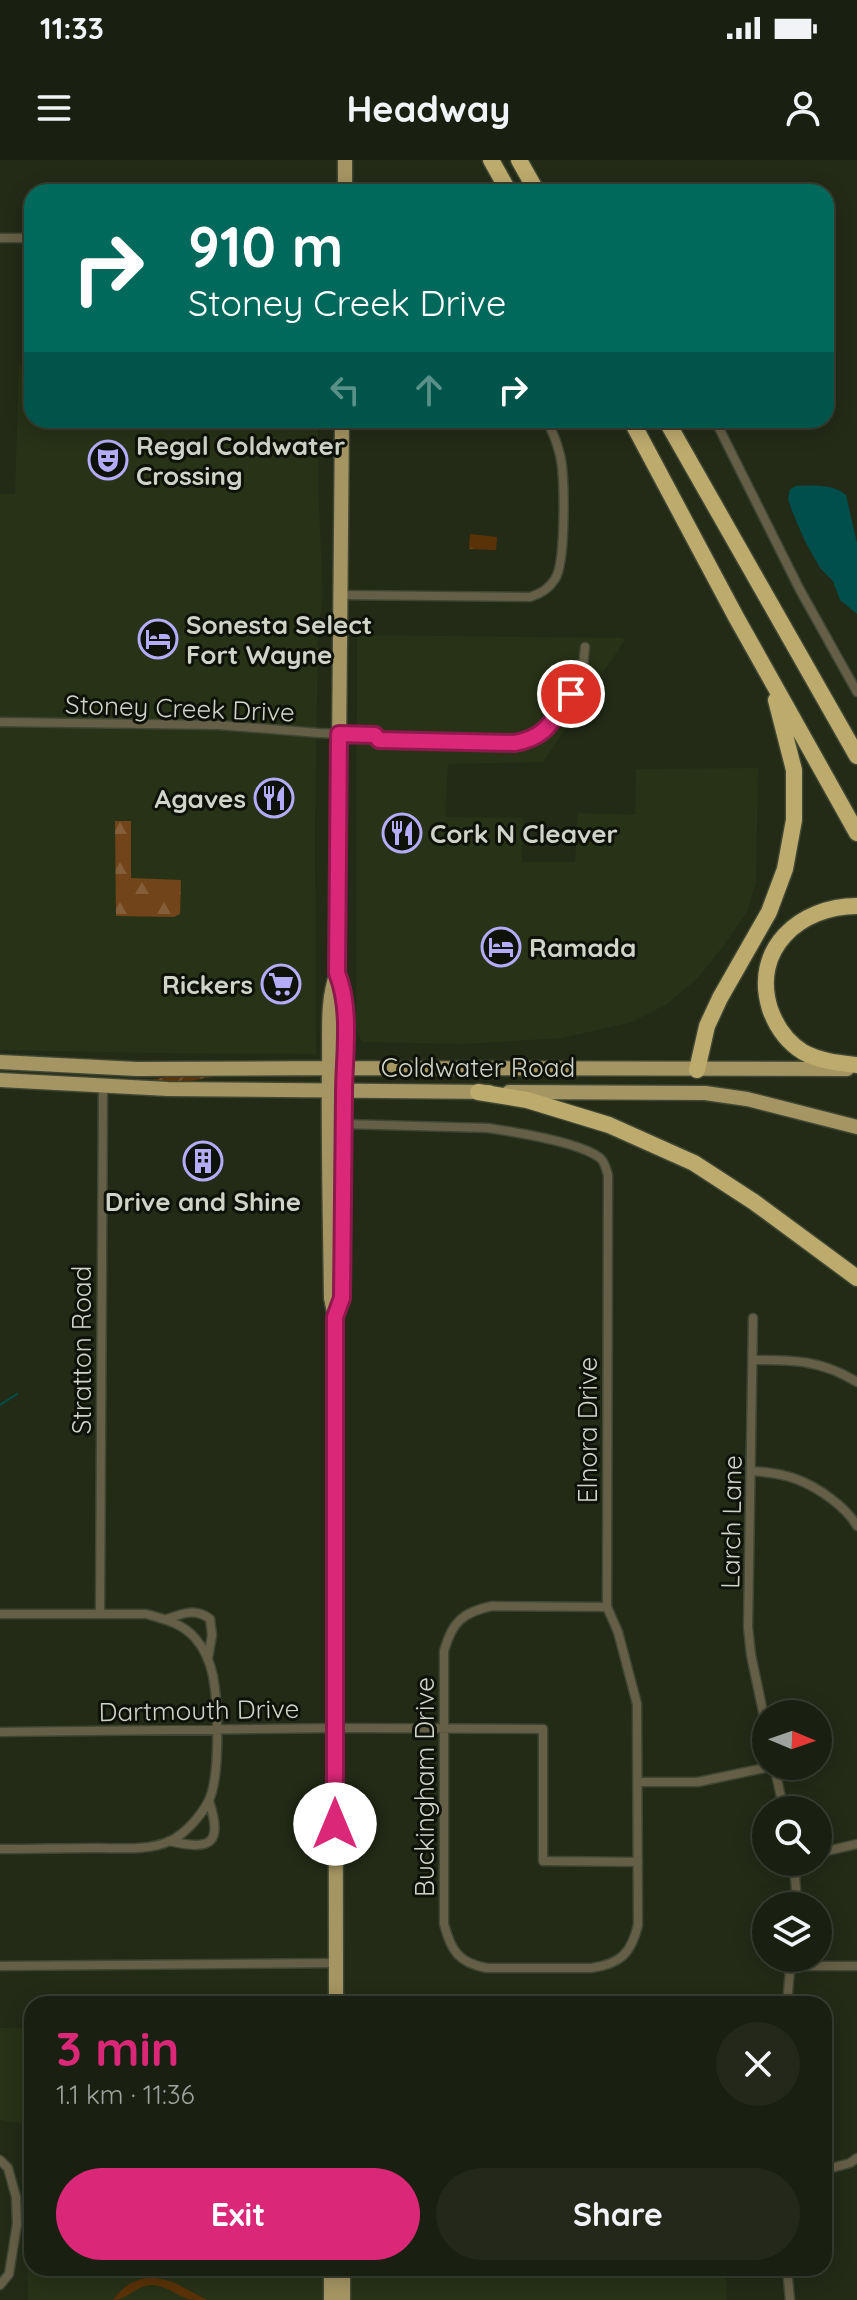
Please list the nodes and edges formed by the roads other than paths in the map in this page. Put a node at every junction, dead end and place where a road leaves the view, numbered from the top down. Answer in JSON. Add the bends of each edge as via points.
{"nodes":[{"id":1,"x":345,"y":160,"type":"edge"},
{"id":2,"x":491,"y":160,"type":"edge"},
{"id":3,"x":519,"y":160,"type":"edge"},
{"id":4,"x":345,"y":184,"type":"edge"},
{"id":5,"x":504,"y":184,"type":"edge"},
{"id":6,"x":532,"y":184,"type":"edge"},
{"id":7,"x":0,"y":238,"type":"edge"},
{"id":8,"x":24,"y":238,"type":"edge"},
{"id":9,"x":342,"y":428,"type":"edge"},
{"id":10,"x":551,"y":428,"type":"edge"},
{"id":11,"x":635,"y":428,"type":"edge"},
{"id":12,"x":671,"y":428,"type":"edge"},
{"id":13,"x":719,"y":428,"type":"edge"},
{"id":14,"x":341,"y":595,"type":"junction"},
{"id":15,"x":585,"y":647,"type":"dead end"},
{"id":16,"x":760,"y":657,"type":"junction"},
{"id":17,"x":857,"y":692,"type":"edge"},
{"id":18,"x":0,"y":722,"type":"edge"},
{"id":19,"x":339,"y":734,"type":"junction"},
{"id":20,"x":857,"y":756,"type":"edge"},
{"id":21,"x":857,"y":833,"type":"edge"},
{"id":22,"x":857,"y":906,"type":"edge"},
{"id":23,"x":0,"y":1062,"type":"edge"},
{"id":24,"x":103,"y":1067,"type":"junction"},
{"id":25,"x":857,"y":1067,"type":"edge"},
{"id":26,"x":337,"y":1068,"type":"junction"},
{"id":27,"x":177,"y":1069,"type":"junction"},
{"id":28,"x":697,"y":1070,"type":"junction"},
{"id":29,"x":0,"y":1080,"type":"edge"},
{"id":30,"x":29,"y":1082,"type":"junction"},
{"id":31,"x":103,"y":1086,"type":"junction"},
{"id":32,"x":336,"y":1091,"type":"junction"},
{"id":33,"x":478,"y":1092,"type":"junction"},
{"id":34,"x":343,"y":1124,"type":"junction"},
{"id":35,"x":857,"y":1127,"type":"edge"},
{"id":36,"x":857,"y":1278,"type":"edge"},
{"id":37,"x":335,"y":1317,"type":"junction"},
{"id":38,"x":753,"y":1318,"type":"dead end"},
{"id":39,"x":753,"y":1360,"type":"junction"},
{"id":40,"x":857,"y":1382,"type":"edge"},
{"id":41,"x":752,"y":1471,"type":"junction"},
{"id":42,"x":857,"y":1526,"type":"edge"},
{"id":43,"x":607,"y":1607,"type":"junction"},
{"id":44,"x":100,"y":1613,"type":"junction"},
{"id":45,"x":0,"y":1614,"type":"edge"},
{"id":46,"x":166,"y":1619,"type":"junction"},
{"id":47,"x":208,"y":1659,"type":"junction"},
{"id":48,"x":761,"y":1700,"type":"edge"},
{"id":49,"x":335,"y":1728,"type":"junction"},
{"id":50,"x":216,"y":1730,"type":"junction"},
{"id":51,"x":444,"y":1730,"type":"junction"},
{"id":52,"x":0,"y":1732,"type":"edge"},
{"id":53,"x":752,"y":1771,"type":"edge"},
{"id":54,"x":639,"y":1782,"type":"junction"},
{"id":55,"x":209,"y":1801,"type":"junction"},
{"id":56,"x":169,"y":1841,"type":"junction"},
{"id":57,"x":857,"y":1844,"type":"edge"},
{"id":58,"x":0,"y":1849,"type":"edge"},
{"id":59,"x":832,"y":1850,"type":"edge"},
{"id":60,"x":638,"y":1862,"type":"junction"},
{"id":61,"x":623,"y":1957,"type":"joint"},
{"id":62,"x":335,"y":1963,"type":"junction"},
{"id":63,"x":832,"y":1965,"type":"edge"},
{"id":64,"x":0,"y":1966,"type":"edge"},
{"id":65,"x":857,"y":1966,"type":"edge"},
{"id":66,"x":789,"y":1972,"type":"edge"},
{"id":67,"x":336,"y":1996,"type":"edge"},
{"id":68,"x":788,"y":1996,"type":"edge"},
{"id":69,"x":857,"y":2158,"type":"edge"},
{"id":70,"x":0,"y":2160,"type":"edge"},
{"id":71,"x":832,"y":2168,"type":"edge"},
{"id":72,"x":331,"y":2276,"type":"edge"},
{"id":73,"x":343,"y":2276,"type":"edge"},
{"id":74,"x":788,"y":2276,"type":"edge"},
{"id":75,"x":0,"y":2285,"type":"edge"},
{"id":76,"x":331,"y":2300,"type":"edge"},
{"id":77,"x":343,"y":2300,"type":"edge"},
{"id":78,"x":790,"y":2300,"type":"edge"}],
"edges":[{"from":1,"to":4,"type":"main road"},
{"from":2,"to":5,"type":"highway"},
{"from":3,"to":6,"type":"highway"},
{"from":7,"to":8,"type":"street"},
{"from":9,"to":14,"type":"main road"},
{"from":10,"to":14,"type":"street","via":[[562,469],[562,551],[559,572],[545,590],[530,597]]},
{"from":11,"to":16,"type":"highway"},
{"from":12,"to":20,"type":"highway"},
{"from":13,"to":17,"type":"street"},
{"from":14,"to":19,"type":"main road"},
{"from":15,"to":19,"type":"street","name":"Stoney Creek Drive","via":[[579,682],[545,730],[528,741],[379,740],[375,735]]},
{"from":16,"to":21,"type":"highway"},
{"from":16,"to":28,"type":"highway","via":[[794,770],[794,820],[785,869],[769,912],[707,1026]]},
{"from":18,"to":19,"type":"street","name":"Stoney Creek Drive","via":[[218,725]]},
{"from":19,"to":26,"type":"main road","via":[[337,973],[329,1010]]},
{"from":22,"to":25,"type":"highway","via":[[831,907],[800,921],[779,941],[767,964],[765,994],[785,1037],[804,1052]]},
{"from":23,"to":24,"type":"main road","name":"Coldwater Road"},
{"from":24,"to":27,"type":"main road","name":"Coldwater Road"},
{"from":24,"to":30,"type":"main road","via":[[94,1073]]},
{"from":25,"to":28,"type":"main road","name":"Coldwater Road"},
{"from":26,"to":27,"type":"main road","name":"Coldwater Road"},
{"from":26,"to":28,"type":"main road","name":"Coldwater Road"},
{"from":26,"to":32,"type":"main road"},
{"from":27,"to":31,"type":"main road","via":[[117,1078]]},
{"from":29,"to":30,"type":"main road","name":"Coldwater Road"},
{"from":30,"to":31,"type":"main road","name":"Coldwater Road"},
{"from":31,"to":32,"type":"main road","name":"Coldwater Road"},
{"from":31,"to":44,"type":"street","name":"Stratton Road"},
{"from":32,"to":33,"type":"main road","name":"Coldwater Road"},
{"from":32,"to":34,"type":"main road"},
{"from":32,"to":37,"type":"main road","via":[[331,1298]]},
{"from":33,"to":35,"type":"main road","name":"Coldwater Road","via":[[705,1093]]},
{"from":33,"to":36,"type":"highway","via":[[527,1100],[609,1125],[694,1163]]},
{"from":34,"to":37,"type":"main road","via":[[342,1298]]},
{"from":34,"to":43,"type":"street","name":"Elnora Drive","via":[[488,1128],[584,1149],[603,1160],[608,1175]]},
{"from":37,"to":49,"type":"main road"},
{"from":38,"to":39,"type":"street","name":"Larch Lane"},
{"from":39,"to":40,"type":"street","via":[[801,1360]]},
{"from":39,"to":41,"type":"street","name":"Larch Lane"},
{"from":41,"to":42,"type":"street","via":[[797,1479],[824,1494]]},
{"from":41,"to":48,"type":"street","name":"Larch Lane","via":[[748,1627]]},
{"from":43,"to":51,"type":"street","name":"Buckingham Drive","via":[[492,1606],[461,1618],[444,1651]]},
{"from":43,"to":54,"type":"street","name":"Elnora Drive","via":[[637,1704]]},
{"from":44,"to":45,"type":"street"},
{"from":44,"to":46,"type":"street"},
{"from":46,"to":47,"type":"street","via":[[188,1632]]},
{"from":46,"to":47,"type":"street","via":[[194,1612],[207,1616],[212,1627]]},
{"from":47,"to":50,"type":"street"},
{"from":49,"to":50,"type":"street","name":"Dartmouth Drive"},
{"from":49,"to":51,"type":"street","name":"Dartmouth Drive"},
{"from":49,"to":62,"type":"main road"},
{"from":50,"to":52,"type":"street","name":"Dartmouth Drive"},
{"from":50,"to":55,"type":"street"},
{"from":51,"to":60,"type":"street","name":"Dartmouth Drive","via":[[543,1729],[543,1861]]},
{"from":51,"to":61,"type":"street","name":"Buckingham Drive","via":[[444,1924],[459,1957],[487,1968],[591,1968]]},
{"from":53,"to":54,"type":"street","via":[[698,1782]]},
{"from":54,"to":60,"type":"street","name":"Elnora Drive"},
{"from":55,"to":56,"type":"street"},
{"from":55,"to":56,"type":"street","via":[[216,1822],[210,1841],[201,1846]]},
{"from":56,"to":58,"type":"street","via":[[135,1848]]},
{"from":57,"to":59,"type":"street"},
{"from":60,"to":61,"type":"street","name":"Elnora Drive","via":[[638,1925],[634,1943]]},
{"from":62,"to":64,"type":"street"},
{"from":62,"to":67,"type":"main road"},
{"from":63,"to":65,"type":"street"},
{"from":66,"to":68,"type":"street"},
{"from":69,"to":71,"type":"street"},
{"from":70,"to":75,"type":"street","via":[[8,2168],[16,2197],[17,2224],[9,2274]]},
{"from":72,"to":76,"type":"main road"},
{"from":73,"to":77,"type":"main road"},
{"from":74,"to":78,"type":"street"}]}
